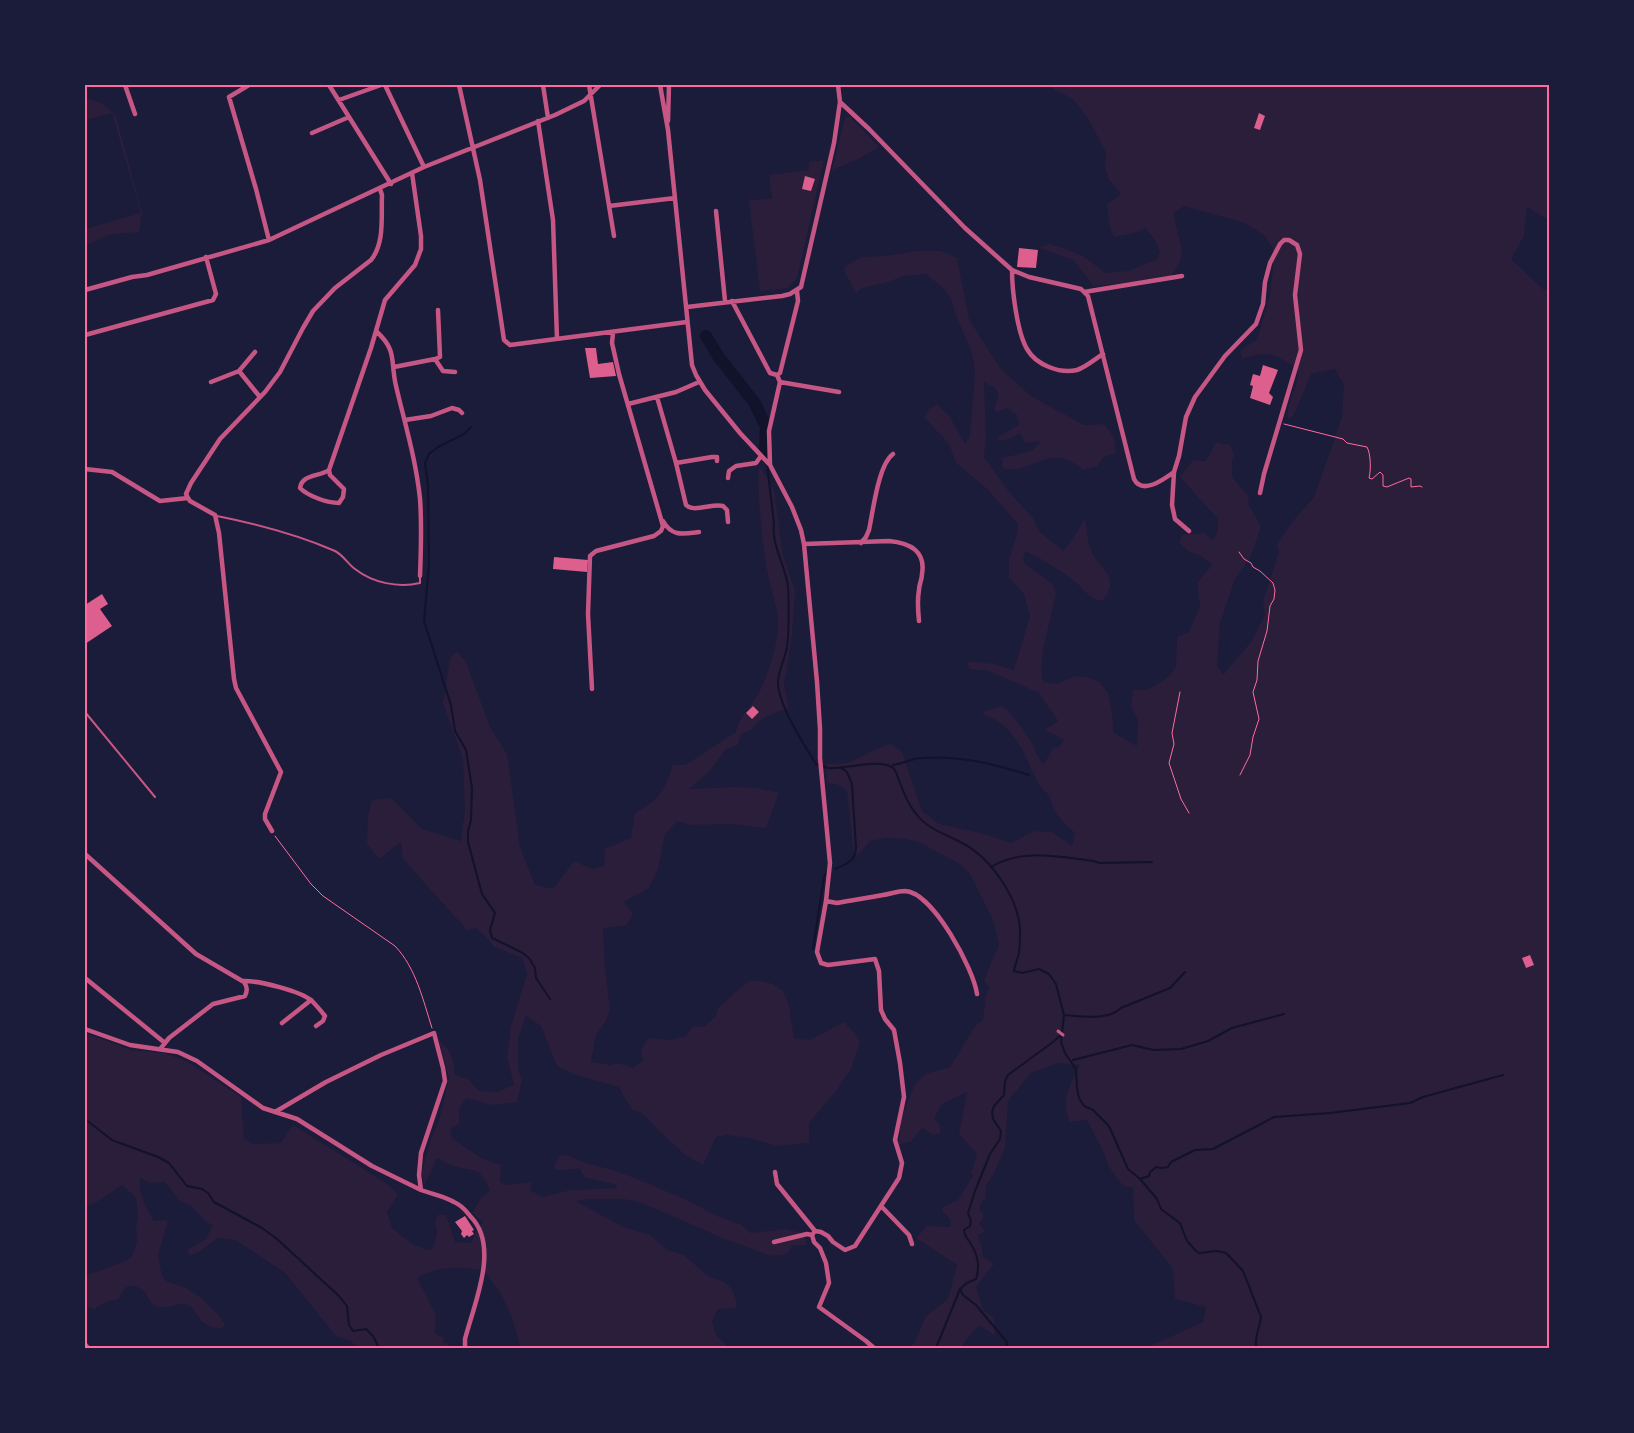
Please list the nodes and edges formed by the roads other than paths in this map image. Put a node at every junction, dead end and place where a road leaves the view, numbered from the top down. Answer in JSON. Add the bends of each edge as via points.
{"nodes":[{"id":1,"x":124,"y":85,"type":"edge"},
{"id":2,"x":249,"y":85,"type":"edge"},
{"id":3,"x":329,"y":85,"type":"edge"},
{"id":4,"x":381,"y":85,"type":"edge"},
{"id":5,"x":385,"y":85,"type":"edge"},
{"id":6,"x":459,"y":85,"type":"edge"},
{"id":7,"x":543,"y":85,"type":"edge"},
{"id":8,"x":590,"y":85,"type":"edge"},
{"id":9,"x":600,"y":85,"type":"edge"},
{"id":10,"x":660,"y":85,"type":"edge"},
{"id":11,"x":669,"y":85,"type":"edge"},
{"id":12,"x":838,"y":85,"type":"edge"},
{"id":13,"x":238,"y":87,"type":"edge"},
{"id":14,"x":590,"y":95,"type":"junction"},
{"id":15,"x":339,"y":100,"type":"junction"},
{"id":16,"x":840,"y":102,"type":"junction"},
{"id":17,"x":135,"y":114,"type":"dead end"},
{"id":18,"x":349,"y":117,"type":"junction"},
{"id":19,"x":548,"y":118,"type":"junction"},
{"id":20,"x":538,"y":122,"type":"junction"},
{"id":21,"x":668,"y":130,"type":"junction"},
{"id":22,"x":312,"y":133,"type":"dead end"},
{"id":23,"x":474,"y":146,"type":"junction"},
{"id":24,"x":424,"y":167,"type":"junction"},
{"id":25,"x":412,"y":173,"type":"junction"},
{"id":26,"x":391,"y":184,"type":"junction"},
{"id":27,"x":380,"y":189,"type":"junction"},
{"id":28,"x":675,"y":198,"type":"junction"},
{"id":29,"x":608,"y":206,"type":"junction"},
{"id":30,"x":716,"y":211,"type":"dead end"},
{"id":31,"x":614,"y":236,"type":"dead end"},
{"id":32,"x":269,"y":240,"type":"junction"},
{"id":33,"x":206,"y":257,"type":"junction"},
{"id":34,"x":1012,"y":270,"type":"junction"},
{"id":35,"x":1182,"y":276,"type":"dead end"},
{"id":36,"x":85,"y":290,"type":"edge"},
{"id":37,"x":797,"y":291,"type":"junction"},
{"id":38,"x":1084,"y":292,"type":"junction"},
{"id":39,"x":725,"y":301,"type":"junction"},
{"id":40,"x":732,"y":301,"type":"junction"},
{"id":41,"x":687,"y":307,"type":"junction"},
{"id":42,"x":438,"y":310,"type":"dead end"},
{"id":43,"x":687,"y":322,"type":"junction"},
{"id":44,"x":376,"y":331,"type":"junction"},
{"id":45,"x":613,"y":332,"type":"junction"},
{"id":46,"x":85,"y":335,"type":"edge"},
{"id":47,"x":557,"y":339,"type":"junction"},
{"id":48,"x":255,"y":352,"type":"dead end"},
{"id":49,"x":1103,"y":354,"type":"junction"},
{"id":50,"x":435,"y":359,"type":"junction"},
{"id":51,"x":394,"y":367,"type":"junction"},
{"id":52,"x":240,"y":371,"type":"junction"},
{"id":53,"x":455,"y":372,"type":"dead end"},
{"id":54,"x":777,"y":375,"type":"junction"},
{"id":55,"x":212,"y":382,"type":"dead end"},
{"id":56,"x":699,"y":382,"type":"junction"},
{"id":57,"x":780,"y":382,"type":"junction"},
{"id":58,"x":839,"y":392,"type":"dead end"},
{"id":59,"x":260,"y":397,"type":"junction"},
{"id":60,"x":657,"y":397,"type":"junction"},
{"id":61,"x":628,"y":404,"type":"junction"},
{"id":62,"x":462,"y":413,"type":"dead end"},
{"id":63,"x":405,"y":420,"type":"junction"},
{"id":64,"x":893,"y":454,"type":"dead end"},
{"id":65,"x":761,"y":456,"type":"junction"},
{"id":66,"x":717,"y":461,"type":"dead end"},
{"id":67,"x":676,"y":463,"type":"junction"},
{"id":68,"x":770,"y":465,"type":"junction"},
{"id":69,"x":85,"y":469,"type":"edge"},
{"id":70,"x":329,"y":470,"type":"junction"},
{"id":71,"x":1174,"y":472,"type":"junction"},
{"id":72,"x":728,"y":478,"type":"dead end"},
{"id":73,"x":1260,"y":493,"type":"dead end"},
{"id":74,"x":188,"y":498,"type":"junction"},
{"id":75,"x":215,"y":516,"type":"junction"},
{"id":76,"x":662,"y":519,"type":"junction"},
{"id":77,"x":728,"y":522,"type":"dead end"},
{"id":78,"x":1189,"y":531,"type":"dead end"},
{"id":79,"x":699,"y":532,"type":"dead end"},
{"id":80,"x":861,"y":543,"type":"junction"},
{"id":81,"x":804,"y":544,"type":"junction"},
{"id":82,"x":420,"y":576,"type":"joint"},
{"id":83,"x":919,"y":621,"type":"dead end"},
{"id":84,"x":592,"y":689,"type":"dead end"},
{"id":85,"x":85,"y":712,"type":"edge"},
{"id":86,"x":156,"y":796,"type":"dead end"},
{"id":87,"x":272,"y":831,"type":"road end"},
{"id":88,"x":86,"y":855,"type":"edge"},
{"id":89,"x":826,"y":901,"type":"junction"},
{"id":90,"x":85,"y":978,"type":"edge"},
{"id":91,"x":242,"y":981,"type":"junction"},
{"id":92,"x":977,"y":994,"type":"dead end"},
{"id":93,"x":311,"y":1000,"type":"junction"},
{"id":94,"x":282,"y":1023,"type":"dead end"},
{"id":95,"x":316,"y":1026,"type":"dead end"},
{"id":96,"x":85,"y":1030,"type":"edge"},
{"id":97,"x":1058,"y":1031,"type":"dead end"},
{"id":98,"x":1063,"y":1034,"type":"dead end"},
{"id":99,"x":165,"y":1043,"type":"junction"},
{"id":100,"x":161,"y":1048,"type":"junction"},
{"id":101,"x":275,"y":1112,"type":"junction"},
{"id":102,"x":775,"y":1172,"type":"dead end"},
{"id":103,"x":422,"y":1190,"type":"junction"},
{"id":104,"x":881,"y":1206,"type":"junction"},
{"id":105,"x":814,"y":1233,"type":"junction"},
{"id":106,"x":774,"y":1242,"type":"dead end"},
{"id":107,"x":912,"y":1244,"type":"dead end"},
{"id":108,"x":85,"y":1344,"type":"edge"},
{"id":109,"x":88,"y":1348,"type":"edge"},
{"id":110,"x":466,"y":1348,"type":"edge"},
{"id":111,"x":874,"y":1348,"type":"edge"}],
"edges":[{"from":1,"to":17,"type":"street"},
{"from":2,"to":13,"type":"street"},
{"from":3,"to":15,"type":"street"},
{"from":4,"to":15,"type":"street"},
{"from":5,"to":24,"type":"street"},
{"from":6,"to":23,"type":"street"},
{"from":7,"to":19,"type":"street"},
{"from":8,"to":14,"type":"street"},
{"from":9,"to":14,"type":"street"},
{"from":10,"to":21,"type":"street"},
{"from":11,"to":21,"type":"street"},
{"from":12,"to":16,"type":"street"},
{"from":13,"to":32,"type":"street","via":[[229,97]]},
{"from":14,"to":19,"type":"street"},
{"from":14,"to":29,"type":"street"},
{"from":15,"to":18,"type":"street"},
{"from":16,"to":34,"type":"street","via":[[965,228]]},
{"from":16,"to":37,"type":"street","via":[[804,282]]},
{"from":18,"to":22,"type":"street"},
{"from":18,"to":26,"type":"street"},
{"from":19,"to":20,"type":"street"},
{"from":20,"to":23,"type":"street"},
{"from":20,"to":47,"type":"street","via":[[553,220]]},
{"from":21,"to":28,"type":"street"},
{"from":23,"to":24,"type":"street"},
{"from":23,"to":47,"type":"street","via":[[504,340],[510,345]]},
{"from":24,"to":25,"type":"street"},
{"from":25,"to":26,"type":"street"},
{"from":25,"to":44,"type":"street","via":[[421,249],[415,265],[385,300]]},
{"from":26,"to":27,"type":"street"},
{"from":27,"to":32,"type":"street"},
{"from":27,"to":59,"type":"street","via":[[380,237],[376,254],[313,311],[280,372]]},
{"from":28,"to":29,"type":"street"},
{"from":28,"to":41,"type":"street"},
{"from":29,"to":31,"type":"street"},
{"from":30,"to":39,"type":"street"},
{"from":32,"to":33,"type":"street"},
{"from":33,"to":36,"type":"street"},
{"from":33,"to":46,"type":"street","via":[[216,294],[212,300]]},
{"from":34,"to":38,"type":"street"},
{"from":34,"to":49,"type":"street","via":[[1019,327],[1027,350],[1040,363],[1060,371],[1071,371]]},
{"from":35,"to":38,"type":"street"},
{"from":37,"to":40,"type":"street","via":[[782,296]]},
{"from":37,"to":54,"type":"street","via":[[798,300]]},
{"from":38,"to":49,"type":"street","via":[[1088,296]]},
{"from":39,"to":40,"type":"street"},
{"from":39,"to":41,"type":"street"},
{"from":40,"to":54,"type":"street","via":[[770,373]]},
{"from":41,"to":43,"type":"street"},
{"from":42,"to":50,"type":"street","via":[[440,357]]},
{"from":43,"to":45,"type":"street"},
{"from":43,"to":56,"type":"street","via":[[692,365]]},
{"from":44,"to":51,"type":"street","via":[[392,351]]},
{"from":44,"to":70,"type":"street"},
{"from":45,"to":47,"type":"street"},
{"from":45,"to":61,"type":"street","via":[[612,343]]},
{"from":48,"to":52,"type":"street"},
{"from":49,"to":71,"type":"street","via":[[1136,484],[1147,486]]},
{"from":50,"to":51,"type":"street"},
{"from":50,"to":53,"type":"street","via":[[443,371]]},
{"from":51,"to":63,"type":"street"},
{"from":52,"to":55,"type":"street"},
{"from":52,"to":59,"type":"street"},
{"from":54,"to":57,"type":"street"},
{"from":56,"to":60,"type":"street"},
{"from":56,"to":65,"type":"street"},
{"from":57,"to":58,"type":"street"},
{"from":57,"to":68,"type":"street","via":[[769,430]]},
{"from":59,"to":74,"type":"street","via":[[220,440],[191,483],[186,494]]},
{"from":60,"to":61,"type":"street"},
{"from":60,"to":67,"type":"street"},
{"from":61,"to":76,"type":"street"},
{"from":62,"to":63,"type":"street","via":[[452,408],[431,416]]},
{"from":63,"to":82,"type":"street","via":[[420,499]]},
{"from":64,"to":80,"type":"street","via":[[883,471],[869,530]]},
{"from":65,"to":68,"type":"street"},
{"from":65,"to":72,"type":"street","via":[[756,463],[733,467],[727,474]]},
{"from":66,"to":67,"type":"street","via":[[717,457],[712,456]]},
{"from":67,"to":77,"type":"street","via":[[687,506],[723,506],[727,510]]},
{"from":68,"to":81,"type":"street","via":[[792,507]]},
{"from":69,"to":74,"type":"street","via":[[112,472],[160,501]]},
{"from":70,"to":70,"type":"street","via":[[344,489],[339,503],[316,497],[300,488],[304,479]]},
{"from":71,"to":73,"type":"street","via":[[1186,417],[1195,397],[1225,356],[1256,324],[1270,263],[1280,244],[1289,240],[1297,245],[1300,254],[1295,295],[1301,350]]},
{"from":71,"to":78,"type":"street","via":[[1172,505],[1175,519]]},
{"from":74,"to":75,"type":"street"},
{"from":75,"to":82,"type":"lane","via":[[309,541],[338,553],[369,579],[410,585],[420,583]]},
{"from":75,"to":87,"type":"street","via":[[236,688],[281,772],[265,814]]},
{"from":76,"to":79,"type":"street","via":[[673,533]]},
{"from":76,"to":84,"type":"street","via":[[661,531],[654,536],[596,551],[590,556],[588,614]]},
{"from":80,"to":81,"type":"street"},
{"from":80,"to":83,"type":"street","via":[[902,542],[916,551],[923,572],[918,598]]},
{"from":81,"to":89,"type":"street","via":[[830,863]]},
{"from":85,"to":86,"type":"lane"},
{"from":88,"to":91,"type":"street","via":[[196,954]]},
{"from":89,"to":92,"type":"street","via":[[837,903],[905,891],[917,895],[950,934],[967,962]]},
{"from":89,"to":104,"type":"street","via":[[817,952],[821,963],[828,965],[874,959],[879,971],[881,1010],[894,1030],[904,1097],[895,1140],[902,1163],[899,1178]]},
{"from":90,"to":99,"type":"street"},
{"from":91,"to":93,"type":"street","via":[[251,980],[282,988]]},
{"from":91,"to":99,"type":"street","via":[[247,991],[244,996],[213,1004]]},
{"from":93,"to":94,"type":"street"},
{"from":93,"to":95,"type":"street","via":[[325,1016]]},
{"from":96,"to":100,"type":"street","via":[[130,1045]]},
{"from":97,"to":98,"type":"street"},
{"from":99,"to":100,"type":"street"},
{"from":100,"to":101,"type":"street","via":[[197,1061],[263,1108]]},
{"from":101,"to":103,"type":"street","via":[[297,1119],[372,1166]]},
{"from":101,"to":103,"type":"street","via":[[357,1066],[434,1033],[445,1081],[421,1153],[419,1175]]},
{"from":102,"to":105,"type":"street","via":[[777,1184]]},
{"from":103,"to":110,"type":"street","via":[[460,1205],[482,1234],[485,1266],[465,1338]]},
{"from":104,"to":105,"type":"street","via":[[855,1246],[845,1250],[821,1232]]},
{"from":104,"to":107,"type":"street","via":[[909,1234]]},
{"from":105,"to":106,"type":"street"},
{"from":105,"to":111,"type":"street","via":[[814,1242],[820,1248],[829,1283],[819,1307]]},
{"from":108,"to":109,"type":"street"}]}
